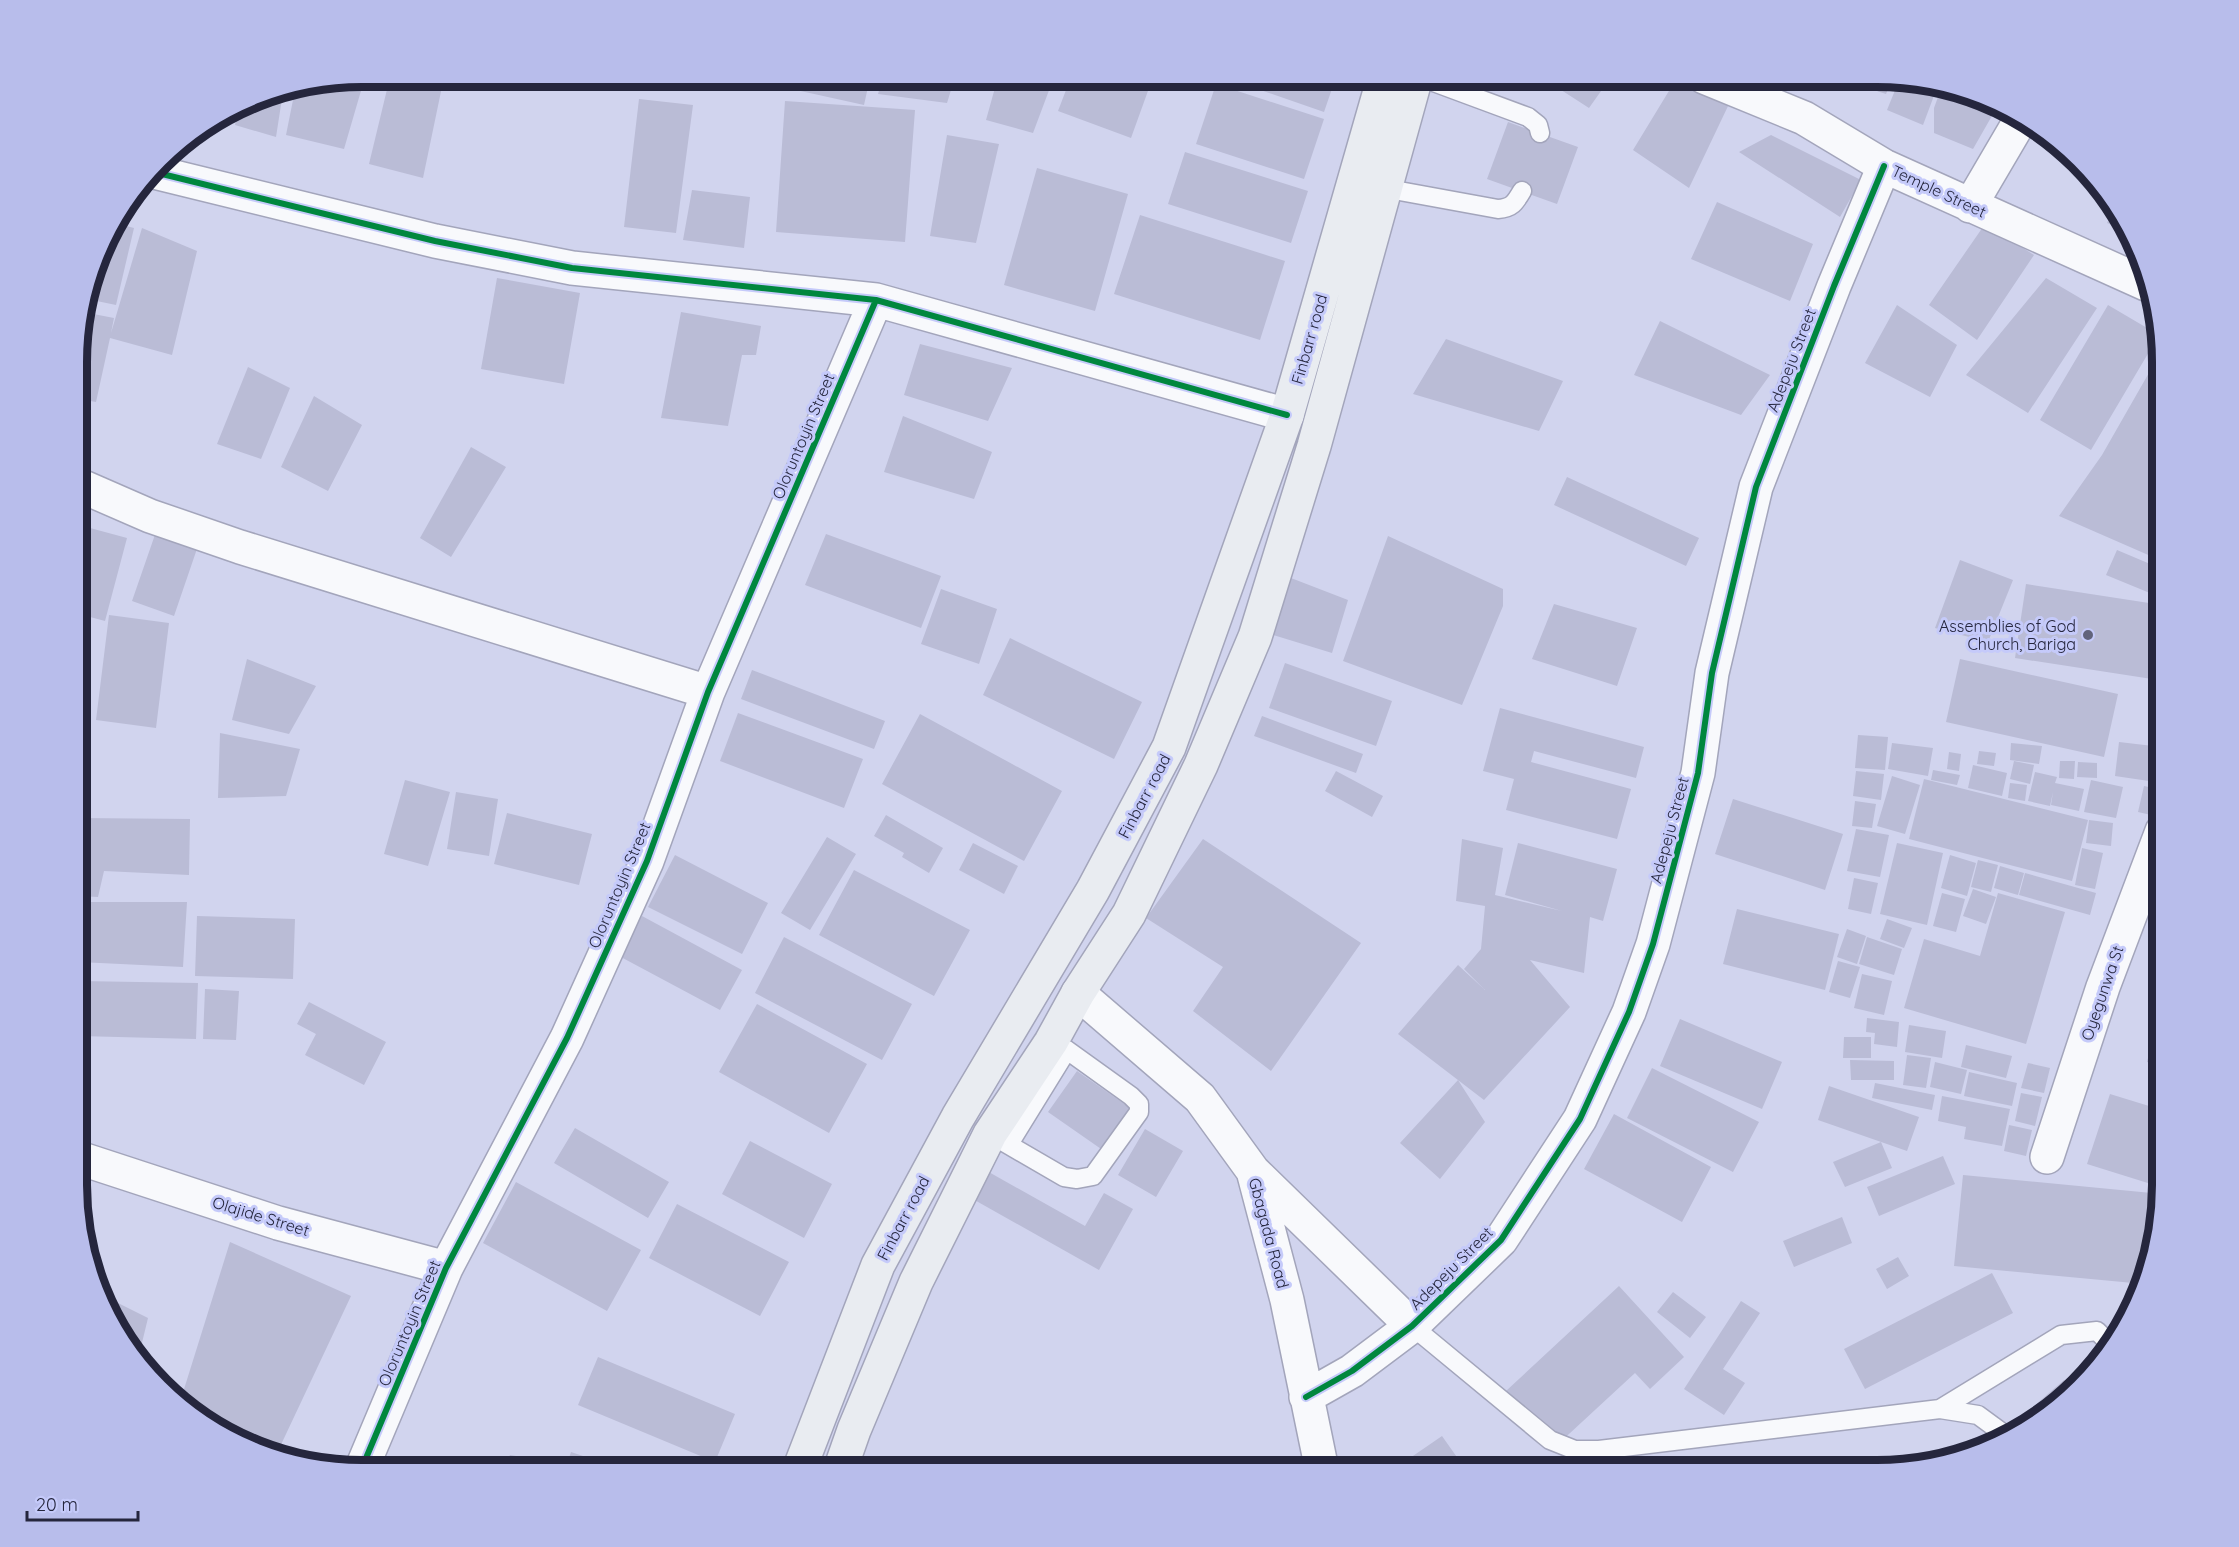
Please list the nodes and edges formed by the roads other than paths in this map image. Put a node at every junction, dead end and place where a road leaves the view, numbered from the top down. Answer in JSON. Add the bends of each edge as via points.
{"nodes":[{"id":1,"x":1381,"y":87,"type":"edge"},
{"id":2,"x":1415,"y":87,"type":"edge"},
{"id":3,"x":1446,"y":87,"type":"edge"},
{"id":4,"x":1728,"y":87,"type":"edge"},
{"id":5,"x":2017,"y":125,"type":"edge"},
{"id":6,"x":1540,"y":133,"type":"dead end"},
{"id":7,"x":1884,"y":166,"type":"junction"},
{"id":8,"x":161,"y":174,"type":"edge"},
{"id":9,"x":1383,"y":188,"type":"junction"},
{"id":10,"x":1522,"y":191,"type":"dead end"},
{"id":11,"x":1970,"y":206,"type":"junction"},
{"id":12,"x":2140,"y":281,"type":"edge"},
{"id":13,"x":876,"y":300,"type":"junction"},
{"id":14,"x":1287,"y":415,"type":"junction"},
{"id":15,"x":87,"y":488,"type":"edge"},
{"id":16,"x":708,"y":692,"type":"junction"},
{"id":17,"x":2152,"y":857,"type":"edge"},
{"id":18,"x":1078,"y":993,"type":"junction"},
{"id":19,"x":1059,"y":1046,"type":"junction"},
{"id":20,"x":999,"y":1139,"type":"junction"},
{"id":21,"x":2047,"y":1157,"type":"dead end"},
{"id":22,"x":87,"y":1161,"type":"edge"},
{"id":23,"x":1252,"y":1171,"type":"junction"},
{"id":24,"x":446,"y":1268,"type":"junction"},
{"id":25,"x":1412,"y":1326,"type":"junction"},
{"id":26,"x":2105,"y":1339,"type":"edge"},
{"id":27,"x":1306,"y":1397,"type":"junction"},
{"id":28,"x":1940,"y":1409,"type":"junction"},
{"id":29,"x":2000,"y":1431,"type":"edge"},
{"id":30,"x":365,"y":1460,"type":"edge"},
{"id":31,"x":803,"y":1460,"type":"edge"},
{"id":32,"x":844,"y":1460,"type":"edge"},
{"id":33,"x":1320,"y":1460,"type":"edge"}],
"edges":[{"from":1,"to":14,"type":"main road","name":"Finbarr road"},
{"from":2,"to":9,"type":"main road","name":"Finbarr road"},
{"from":3,"to":6,"type":"lane","via":[[1528,117],[1538,125]]},
{"from":4,"to":7,"type":"street","name":"Temple Street","via":[[1804,118]]},
{"from":5,"to":11,"type":"street"},
{"from":7,"to":11,"type":"street","name":"Temple Street"},
{"from":7,"to":25,"type":"street","name":"Adepeju Street","via":[[1756,487],[1713,673],[1698,773],[1653,944],[1629,1012],[1580,1119],[1501,1240]]},
{"from":8,"to":13,"type":"street","via":[[435,241],[572,268]]},
{"from":9,"to":10,"type":"lane","via":[[1498,209],[1514,204]]},
{"from":9,"to":18,"type":"main road","name":"Finbarr road","via":[[1314,446],[1255,636],[1201,765],[1129,914]]},
{"from":11,"to":12,"type":"street","name":"Temple Street"},
{"from":13,"to":14,"type":"street"},
{"from":13,"to":16,"type":"street","name":"Oloruntoyin Street"},
{"from":14,"to":31,"type":"main road","name":"Finbarr road","via":[[1170,747],[1093,890],[958,1117],[878,1265]]},
{"from":15,"to":16,"type":"street","via":[[150,516],[240,547]]},
{"from":16,"to":24,"type":"street","name":"Oloruntoyin Street","via":[[646,861],[567,1038]]},
{"from":17,"to":21,"type":"street","name":"Oyegunwa St","via":[[2103,987]]},
{"from":18,"to":19,"type":"main road","name":"Finbarr road"},
{"from":18,"to":23,"type":"street","name":"Gbagada Road","via":[[1200,1098]]},
{"from":19,"to":20,"type":"main road","name":"Finbarr road"},
{"from":19,"to":20,"type":"lane","via":[[1131,1096],[1139,1104],[1139,1112],[1093,1176],[1086,1178],[1064,1177]]},
{"from":20,"to":32,"type":"main road","name":"Finbarr road","via":[[916,1282]]},
{"from":22,"to":24,"type":"street","name":"Olajide Street","via":[[278,1223]]},
{"from":23,"to":25,"type":"street"},
{"from":23,"to":27,"type":"street","name":"Gbagada Road","via":[[1287,1300]]},
{"from":24,"to":30,"type":"street","name":"Oloruntoyin Street"},
{"from":25,"to":27,"type":"street","name":"Adepeju Street","via":[[1352,1371]]},
{"from":25,"to":28,"type":"lane","via":[[1551,1440],[1575,1450]]},
{"from":26,"to":28,"type":"lane","via":[[2097,1330],[2061,1335]]},
{"from":27,"to":33,"type":"street","name":"Gbagada Road"},
{"from":28,"to":29,"type":"lane","via":[[1978,1415]]}]}
